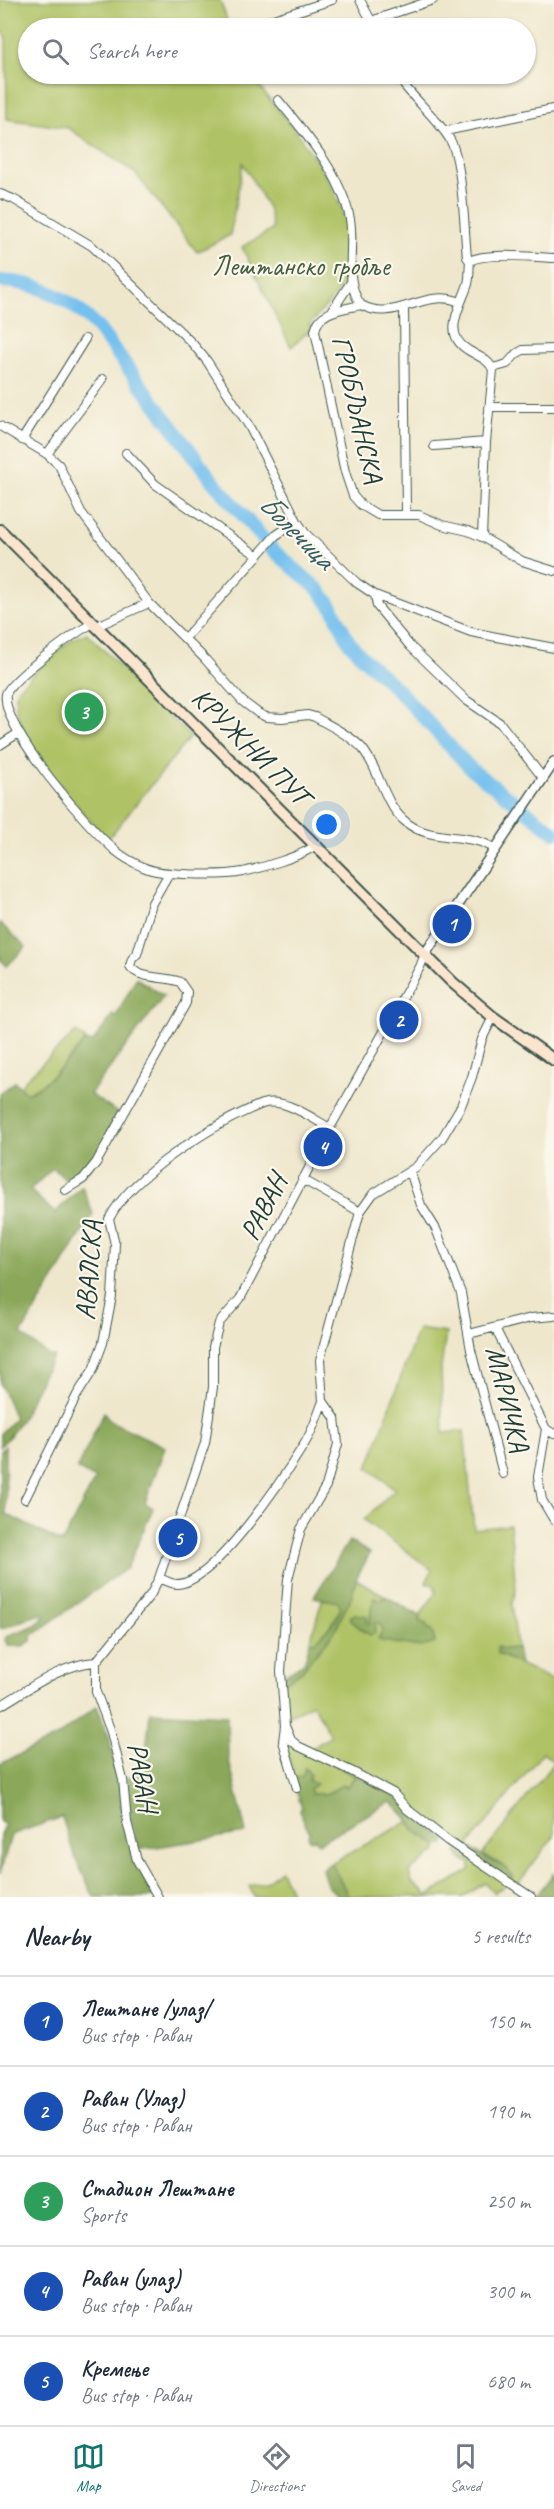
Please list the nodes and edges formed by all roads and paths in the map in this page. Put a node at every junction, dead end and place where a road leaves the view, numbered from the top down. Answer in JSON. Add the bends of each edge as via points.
{"nodes":[{"id":1,"x":332,"y":0,"type":"edge"},
{"id":2,"x":360,"y":0,"type":"edge"},
{"id":3,"x":433,"y":0,"type":"edge"},
{"id":4,"x":277,"y":18,"type":"edge"},
{"id":5,"x":369,"y":18,"type":"edge"},
{"id":6,"x":390,"y":18,"type":"edge"},
{"id":7,"x":404,"y":84,"type":"edge"},
{"id":8,"x":278,"y":100,"type":"dead end"},
{"id":9,"x":553,"y":109,"type":"edge"},
{"id":10,"x":445,"y":131,"type":"junction"},
{"id":11,"x":0,"y":194,"type":"edge"},
{"id":12,"x":554,"y":258,"type":"edge"},
{"id":13,"x":470,"y":261,"type":"junction"},
{"id":14,"x":351,"y":282,"type":"junction"},
{"id":15,"x":460,"y":302,"type":"junction"},
{"id":16,"x":361,"y":305,"type":"junction"},
{"id":17,"x":404,"y":307,"type":"junction"},
{"id":18,"x":332,"y":311,"type":"junction"},
{"id":19,"x":85,"y":339,"type":"dead end"},
{"id":20,"x":554,"y":349,"type":"edge"},
{"id":21,"x":493,"y":368,"type":"junction"},
{"id":22,"x":103,"y":379,"type":"dead end"},
{"id":23,"x":489,"y":407,"type":"junction"},
{"id":24,"x":554,"y":407,"type":"edge"},
{"id":25,"x":0,"y":426,"type":"edge"},
{"id":26,"x":22,"y":440,"type":"junction"},
{"id":27,"x":486,"y":442,"type":"junction"},
{"id":28,"x":434,"y":446,"type":"dead end"},
{"id":29,"x":126,"y":453,"type":"dead end"},
{"id":30,"x":48,"y":454,"type":"junction"},
{"id":31,"x":406,"y":513,"type":"junction"},
{"id":32,"x":297,"y":521,"type":"junction"},
{"id":33,"x":0,"y":530,"type":"edge"},
{"id":34,"x":482,"y":537,"type":"junction"},
{"id":35,"x":258,"y":556,"type":"junction"},
{"id":36,"x":554,"y":571,"type":"edge"},
{"id":37,"x":375,"y":595,"type":"junction"},
{"id":38,"x":149,"y":603,"type":"junction"},
{"id":39,"x":95,"y":625,"type":"junction"},
{"id":40,"x":185,"y":638,"type":"junction"},
{"id":41,"x":554,"y":648,"type":"edge"},
{"id":42,"x":17,"y":734,"type":"junction"},
{"id":43,"x":0,"y":745,"type":"edge"},
{"id":44,"x":554,"y":762,"type":"edge"},
{"id":45,"x":543,"y":778,"type":"junction"},
{"id":46,"x":315,"y":844,"type":"junction"},
{"id":47,"x":495,"y":849,"type":"junction"},
{"id":48,"x":169,"y":873,"type":"junction"},
{"id":49,"x":425,"y":954,"type":"junction"},
{"id":50,"x":493,"y":1017,"type":"junction"},
{"id":51,"x":554,"y":1060,"type":"edge"},
{"id":52,"x":330,"y":1128,"type":"junction"},
{"id":53,"x":410,"y":1171,"type":"junction"},
{"id":54,"x":302,"y":1179,"type":"junction"},
{"id":55,"x":65,"y":1190,"type":"dead end"},
{"id":56,"x":360,"y":1212,"type":"junction"},
{"id":57,"x":554,"y":1316,"type":"edge"},
{"id":58,"x":495,"y":1328,"type":"junction"},
{"id":59,"x":469,"y":1334,"type":"junction"},
{"id":60,"x":323,"y":1401,"type":"junction"},
{"id":61,"x":546,"y":1429,"type":"junction"},
{"id":62,"x":554,"y":1434,"type":"edge"},
{"id":63,"x":503,"y":1474,"type":"dead end"},
{"id":64,"x":25,"y":1499,"type":"dead end"},
{"id":65,"x":550,"y":1505,"type":"edge"},
{"id":66,"x":554,"y":1520,"type":"edge"},
{"id":67,"x":159,"y":1578,"type":"junction"},
{"id":68,"x":96,"y":1662,"type":"junction"},
{"id":69,"x":0,"y":1706,"type":"edge"},
{"id":70,"x":285,"y":1726,"type":"junction"},
{"id":71,"x":297,"y":1788,"type":"dead end"},
{"id":72,"x":158,"y":1897,"type":"edge"},
{"id":73,"x":531,"y":1897,"type":"edge"}],
"edges":[{"from":1,"to":4,"type":"street"},
{"from":2,"to":5,"type":"street"},
{"from":3,"to":6,"type":"street"},
{"from":7,"to":10,"type":"street"},
{"from":8,"to":14,"type":"street","name":"ГРОБЉАНСКА","via":[[325,162],[343,195],[350,218]]},
{"from":9,"to":10,"type":"street"},
{"from":10,"to":13,"type":"street","via":[[454,148]]},
{"from":11,"to":32,"type":"street","via":[[92,246],[192,343],[249,426]]},
{"from":12,"to":13,"type":"street","via":[[512,256]]},
{"from":13,"to":15,"type":"street","via":[[468,284]]},
{"from":14,"to":16,"type":"street","name":"ГРОБЉАНСКА"},
{"from":14,"to":18,"type":"street"},
{"from":15,"to":17,"type":"street","via":[[437,297]]},
{"from":15,"to":21,"type":"street","via":[[456,340]]},
{"from":16,"to":17,"type":"street","name":"ГРОБЉАНСКА","via":[[385,311]]},
{"from":16,"to":18,"type":"street","name":"ГРОБЉАНСКА"},
{"from":17,"to":31,"type":"street","name":"ГРОБЉАНСКА"},
{"from":18,"to":31,"type":"street","name":"ГРОБЉАНСКА","via":[[320,318],[315,331],[353,496],[373,514]]},
{"from":19,"to":26,"type":"street"},
{"from":20,"to":21,"type":"street","via":[[523,350],[510,362]]},
{"from":21,"to":23,"type":"street"},
{"from":22,"to":30,"type":"street"},
{"from":23,"to":24,"type":"street"},
{"from":23,"to":27,"type":"street"},
{"from":25,"to":26,"type":"street"},
{"from":26,"to":30,"type":"street"},
{"from":27,"to":28,"type":"street"},
{"from":27,"to":34,"type":"street"},
{"from":29,"to":35,"type":"street","via":[[155,484]]},
{"from":30,"to":38,"type":"street","via":[[59,465],[90,526]]},
{"from":31,"to":34,"type":"street","name":"ГРОБЉАНСКА"},
{"from":32,"to":35,"type":"street"},
{"from":32,"to":37,"type":"street","via":[[349,575]]},
{"from":33,"to":39,"type":"main road","name":"КРУЖНИ ПУТ"},
{"from":34,"to":36,"type":"street","name":"ГРОБЉАНСКА","via":[[514,558]]},
{"from":35,"to":40,"type":"street"},
{"from":37,"to":41,"type":"street","via":[[471,632]]},
{"from":37,"to":45,"type":"street","via":[[377,606],[410,646],[466,700],[500,723]]},
{"from":38,"to":39,"type":"street"},
{"from":38,"to":40,"type":"street"},
{"from":39,"to":42,"type":"street","via":[[73,634],[8,690],[5,699]]},
{"from":39,"to":46,"type":"main road","name":"КРУЖНИ ПУТ"},
{"from":40,"to":47,"type":"street","via":[[242,701],[258,713],[274,718],[312,715],[360,746],[390,806],[417,830],[485,843]]},
{"from":42,"to":43,"type":"street"},
{"from":42,"to":48,"type":"street","via":[[67,803],[106,843],[146,869]]},
{"from":44,"to":45,"type":"street","name":"РАВАН"},
{"from":45,"to":47,"type":"street","name":"РАВАН"},
{"from":46,"to":48,"type":"street","via":[[243,872]]},
{"from":46,"to":49,"type":"main road","name":"КРУЖНИ ПУТ"},
{"from":47,"to":49,"type":"street","name":"РАВАН"},
{"from":48,"to":55,"type":"street","via":[[152,903],[130,966],[134,972],[180,982],[187,992],[186,1003],[96,1162],[83,1179]]},
{"from":49,"to":50,"type":"main road","name":"КРУЖНИ ПУТ"},
{"from":49,"to":52,"type":"street","name":"РАВАН"},
{"from":50,"to":51,"type":"main road","name":"КРУЖНИ ПУТ"},
{"from":50,"to":53,"type":"street","via":[[483,1034],[458,1113],[432,1151]]},
{"from":52,"to":54,"type":"street","name":"РАВАН"},
{"from":52,"to":64,"type":"street","name":"АВАЛСКА","via":[[284,1105],[262,1104],[187,1145],[136,1185],[113,1211],[109,1219],[115,1244],[112,1296],[103,1343],[93,1370]]},
{"from":53,"to":56,"type":"street","via":[[373,1194]]},
{"from":53,"to":59,"type":"street","name":"МАРИЧКА","via":[[421,1205],[448,1255]]},
{"from":54,"to":56,"type":"street"},
{"from":54,"to":67,"type":"street","name":"РАВАН","via":[[240,1299],[219,1323],[213,1347],[213,1387],[205,1443]]},
{"from":56,"to":60,"type":"street","via":[[320,1359]]},
{"from":57,"to":58,"type":"street"},
{"from":58,"to":59,"type":"street"},
{"from":58,"to":61,"type":"street"},
{"from":59,"to":63,"type":"street","name":"МАРИЧКА"},
{"from":60,"to":67,"type":"street","via":[[305,1443],[230,1548],[187,1581],[176,1584]]},
{"from":60,"to":70,"type":"street","via":[[335,1418],[338,1444],[326,1486],[301,1529],[288,1579],[281,1671]]},
{"from":61,"to":62,"type":"street"},
{"from":61,"to":65,"type":"street","via":[[538,1478],[542,1500]]},
{"from":65,"to":66,"type":"street"},
{"from":67,"to":68,"type":"street","name":"РАВАН","via":[[151,1594]]},
{"from":68,"to":69,"type":"street","via":[[47,1677]]},
{"from":68,"to":72,"type":"street","name":"РАВАН","via":[[96,1692],[123,1780],[127,1822],[137,1860]]},
{"from":70,"to":71,"type":"street","via":[[283,1741]]},
{"from":70,"to":73,"type":"street","via":[[298,1746],[393,1793],[448,1841]]}]}
